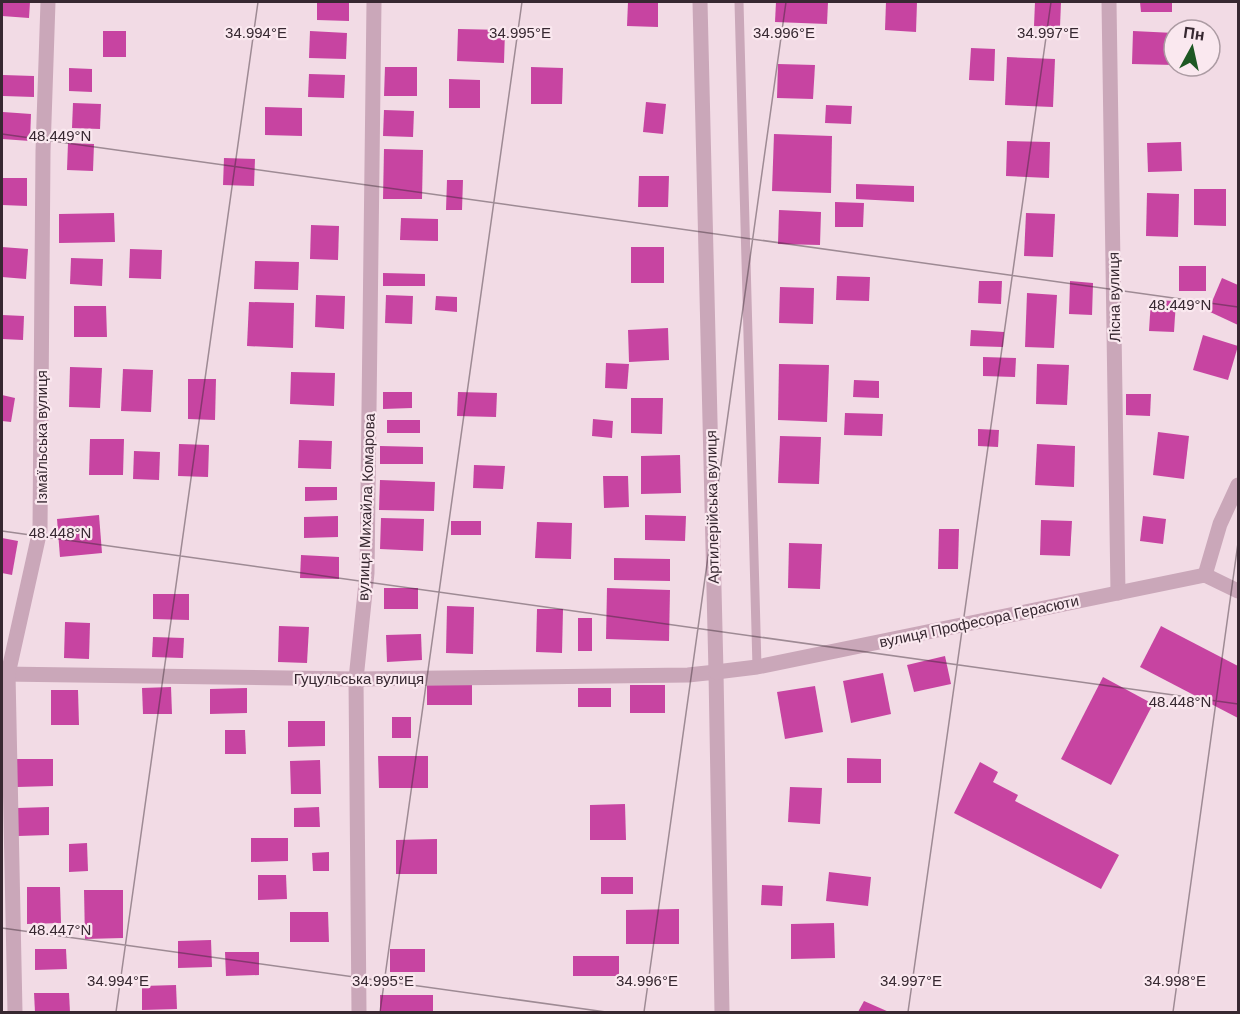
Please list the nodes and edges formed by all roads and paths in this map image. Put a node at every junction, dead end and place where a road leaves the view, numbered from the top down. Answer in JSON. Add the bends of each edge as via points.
{"nodes":[{"id":1,"x":48,"y":2,"type":"edge"},
{"id":2,"x":375,"y":2,"type":"edge"},
{"id":3,"x":700,"y":2,"type":"edge"},
{"id":4,"x":739,"y":2,"type":"edge"},
{"id":5,"x":1109,"y":2,"type":"edge"},
{"id":6,"x":1239,"y":485,"type":"edge"},
{"id":7,"x":1205,"y":575,"type":"junction"},
{"id":8,"x":1239,"y":591,"type":"edge"},
{"id":9,"x":1119,"y":593,"type":"junction"},
{"id":10,"x":757,"y":667,"type":"junction"},
{"id":11,"x":716,"y":672,"type":"junction"},
{"id":12,"x":5,"y":674,"type":"edge"},
{"id":13,"x":356,"y":678,"type":"junction"},
{"id":14,"x":15,"y":1012,"type":"edge"},
{"id":15,"x":359,"y":1012,"type":"edge"},
{"id":16,"x":722,"y":1012,"type":"edge"}],
"edges":[{"from":1,"to":12,"type":"street","name":"Ізмаїльська вулиця","via":[[40,530]]},
{"from":2,"to":13,"type":"street","name":"вулиця Михайла Комарова","via":[[367,573]]},
{"from":3,"to":11,"type":"street","name":"Артилерійська вулиця"},
{"from":4,"to":10,"type":"lane"},
{"from":5,"to":9,"type":"street","name":"Лісна вулиця"},
{"from":6,"to":7,"type":"street","via":[[1220,524]]},
{"from":7,"to":8,"type":"street"},
{"from":7,"to":9,"type":"street","name":"вулиця Професора Герасюти"},
{"from":9,"to":10,"type":"street","name":"вулиця Професора Герасюти"},
{"from":10,"to":11,"type":"street","name":"вулиця Професора Герасюти"},
{"from":11,"to":13,"type":"street","name":"Гуцульська вулиця"},
{"from":11,"to":16,"type":"street","name":"Артилерійська вулиця"},
{"from":12,"to":13,"type":"street","name":"Гуцульська вулиця"},
{"from":12,"to":14,"type":"street","name":"Ізмаїльська вулиця"},
{"from":13,"to":15,"type":"street","name":"вулиця Михайла Комарова"}]}
